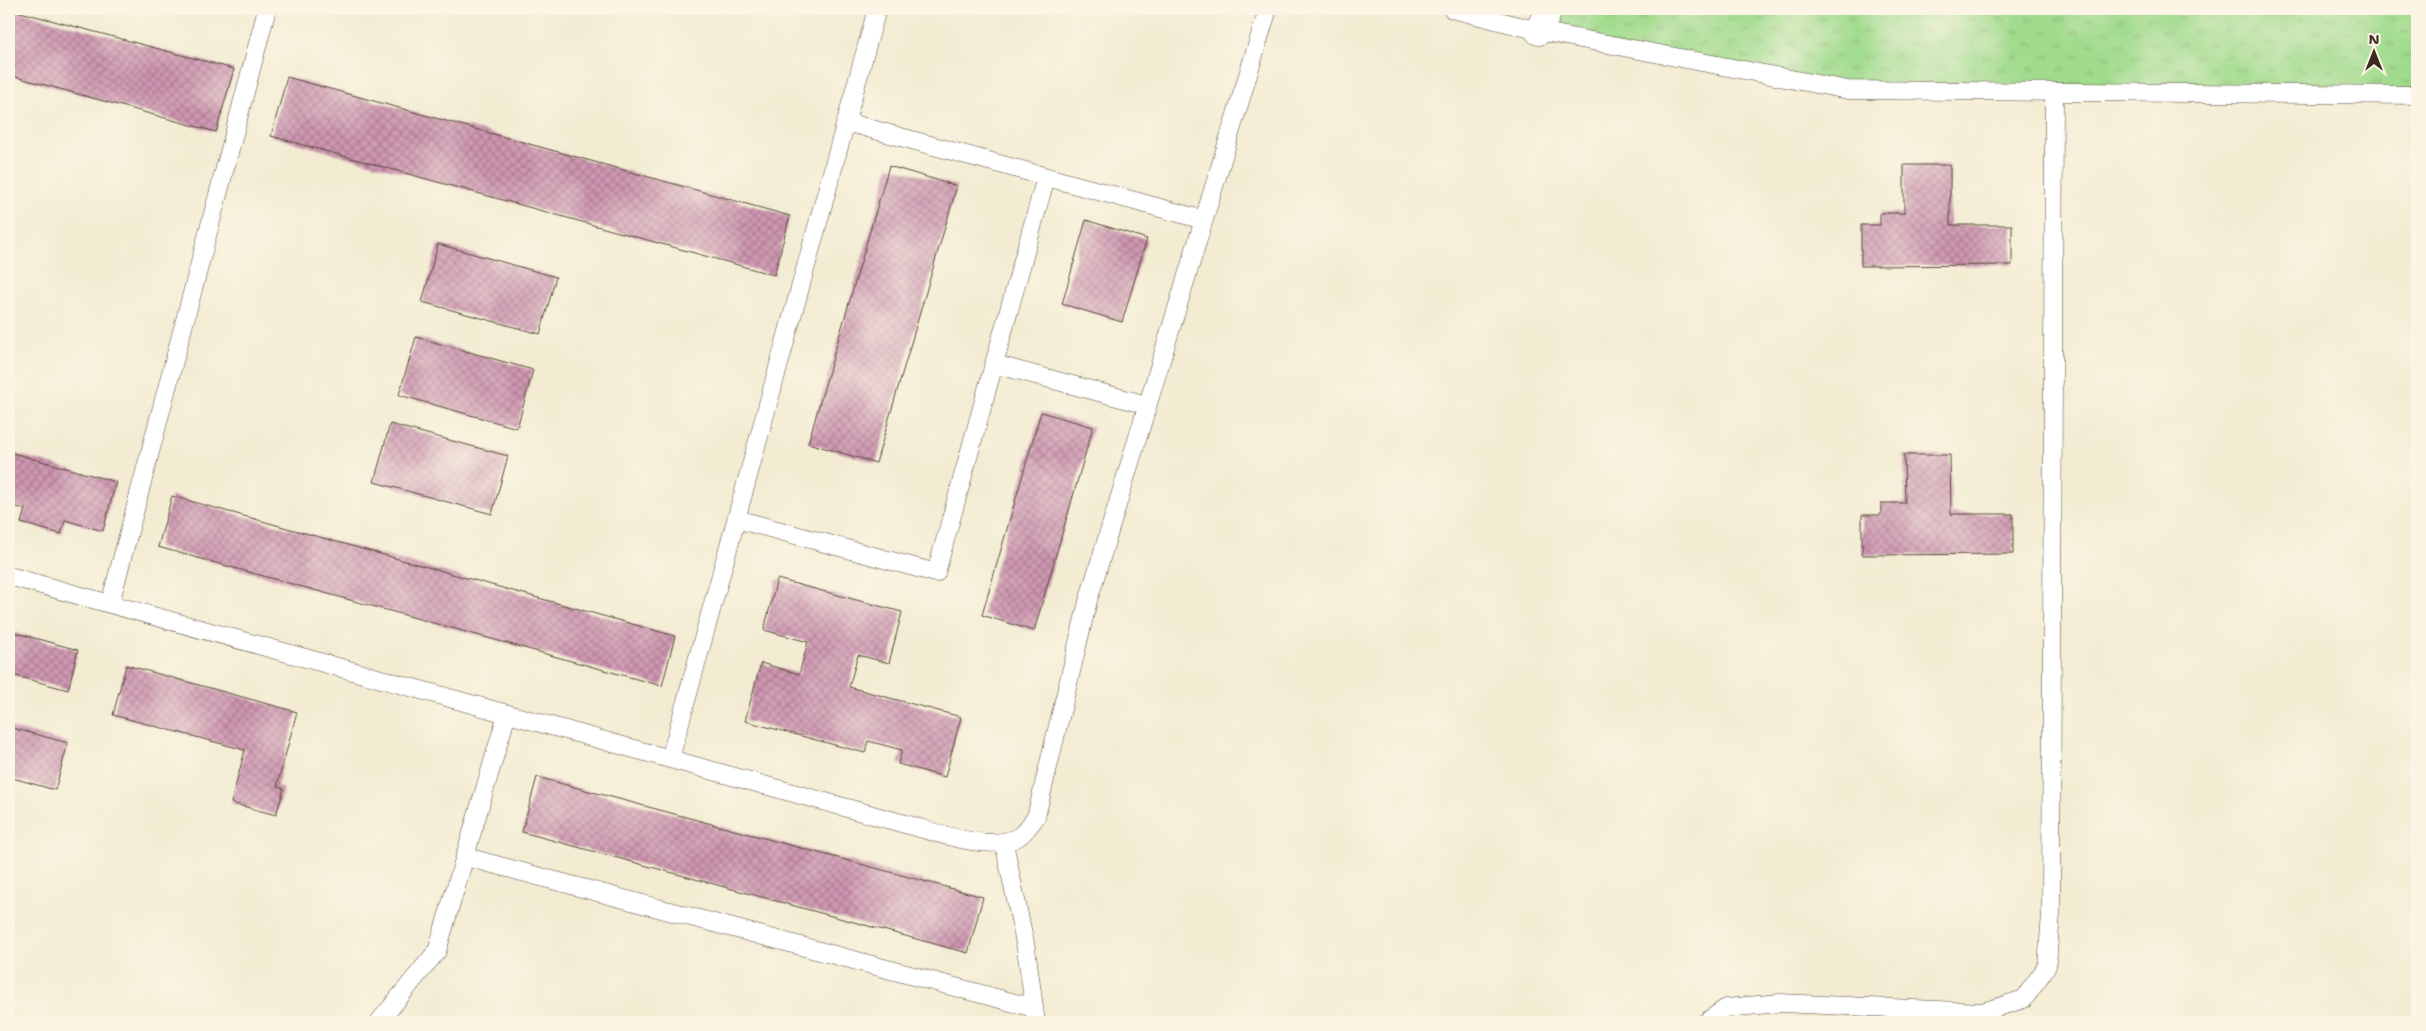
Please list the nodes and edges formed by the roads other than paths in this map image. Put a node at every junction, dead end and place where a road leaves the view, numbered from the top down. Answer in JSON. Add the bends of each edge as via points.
{"nodes":[{"id":1,"x":267,"y":9,"type":"edge"},
{"id":2,"x":877,"y":9,"type":"edge"},
{"id":3,"x":1268,"y":9,"type":"edge"},
{"id":4,"x":1452,"y":9,"type":"edge"},
{"id":5,"x":1544,"y":20,"type":"edge"},
{"id":6,"x":2054,"y":92,"type":"junction"},
{"id":7,"x":2417,"y":95,"type":"edge"},
{"id":8,"x":846,"y":122,"type":"junction"},
{"id":9,"x":1046,"y":177,"type":"junction"},
{"id":10,"x":1204,"y":220,"type":"junction"},
{"id":11,"x":994,"y":364,"type":"junction"},
{"id":12,"x":1147,"y":405,"type":"junction"},
{"id":13,"x":736,"y":519,"type":"junction"},
{"id":14,"x":9,"y":576,"type":"edge"},
{"id":15,"x":110,"y":604,"type":"junction"},
{"id":16,"x":507,"y":714,"type":"junction"},
{"id":17,"x":670,"y":759,"type":"junction"},
{"id":18,"x":1004,"y":844,"type":"junction"},
{"id":19,"x":466,"y":857,"type":"junction"},
{"id":20,"x":1035,"y":1015,"type":"edge"},
{"id":21,"x":379,"y":1022,"type":"edge"},
{"id":22,"x":1706,"y":1022,"type":"edge"}],
"edges":[{"from":1,"to":15,"type":"lane"},
{"from":2,"to":8,"type":"lane"},
{"from":3,"to":10,"type":"lane"},
{"from":4,"to":5,"type":"lane"},
{"from":5,"to":6,"type":"lane","via":[[1848,90]]},
{"from":6,"to":7,"type":"lane"},
{"from":6,"to":22,"type":"lane","via":[[2051,905],[2047,966],[2024,999],[1982,1012],[1780,1003],[1726,1008]]},
{"from":8,"to":9,"type":"lane"},
{"from":8,"to":13,"type":"lane"},
{"from":9,"to":10,"type":"lane"},
{"from":9,"to":11,"type":"lane"},
{"from":10,"to":12,"type":"lane"},
{"from":11,"to":12,"type":"lane"},
{"from":11,"to":13,"type":"lane","via":[[936,573]]},
{"from":12,"to":18,"type":"lane","via":[[1088,601],[1036,817],[1020,836]]},
{"from":13,"to":17,"type":"lane"},
{"from":14,"to":15,"type":"lane"},
{"from":15,"to":16,"type":"lane"},
{"from":16,"to":17,"type":"lane"},
{"from":16,"to":19,"type":"lane"},
{"from":17,"to":18,"type":"lane","via":[[980,843]]},
{"from":18,"to":20,"type":"lane","via":[[1026,948]]},
{"from":19,"to":20,"type":"lane"},
{"from":19,"to":21,"type":"lane","via":[[437,951]]}]}
